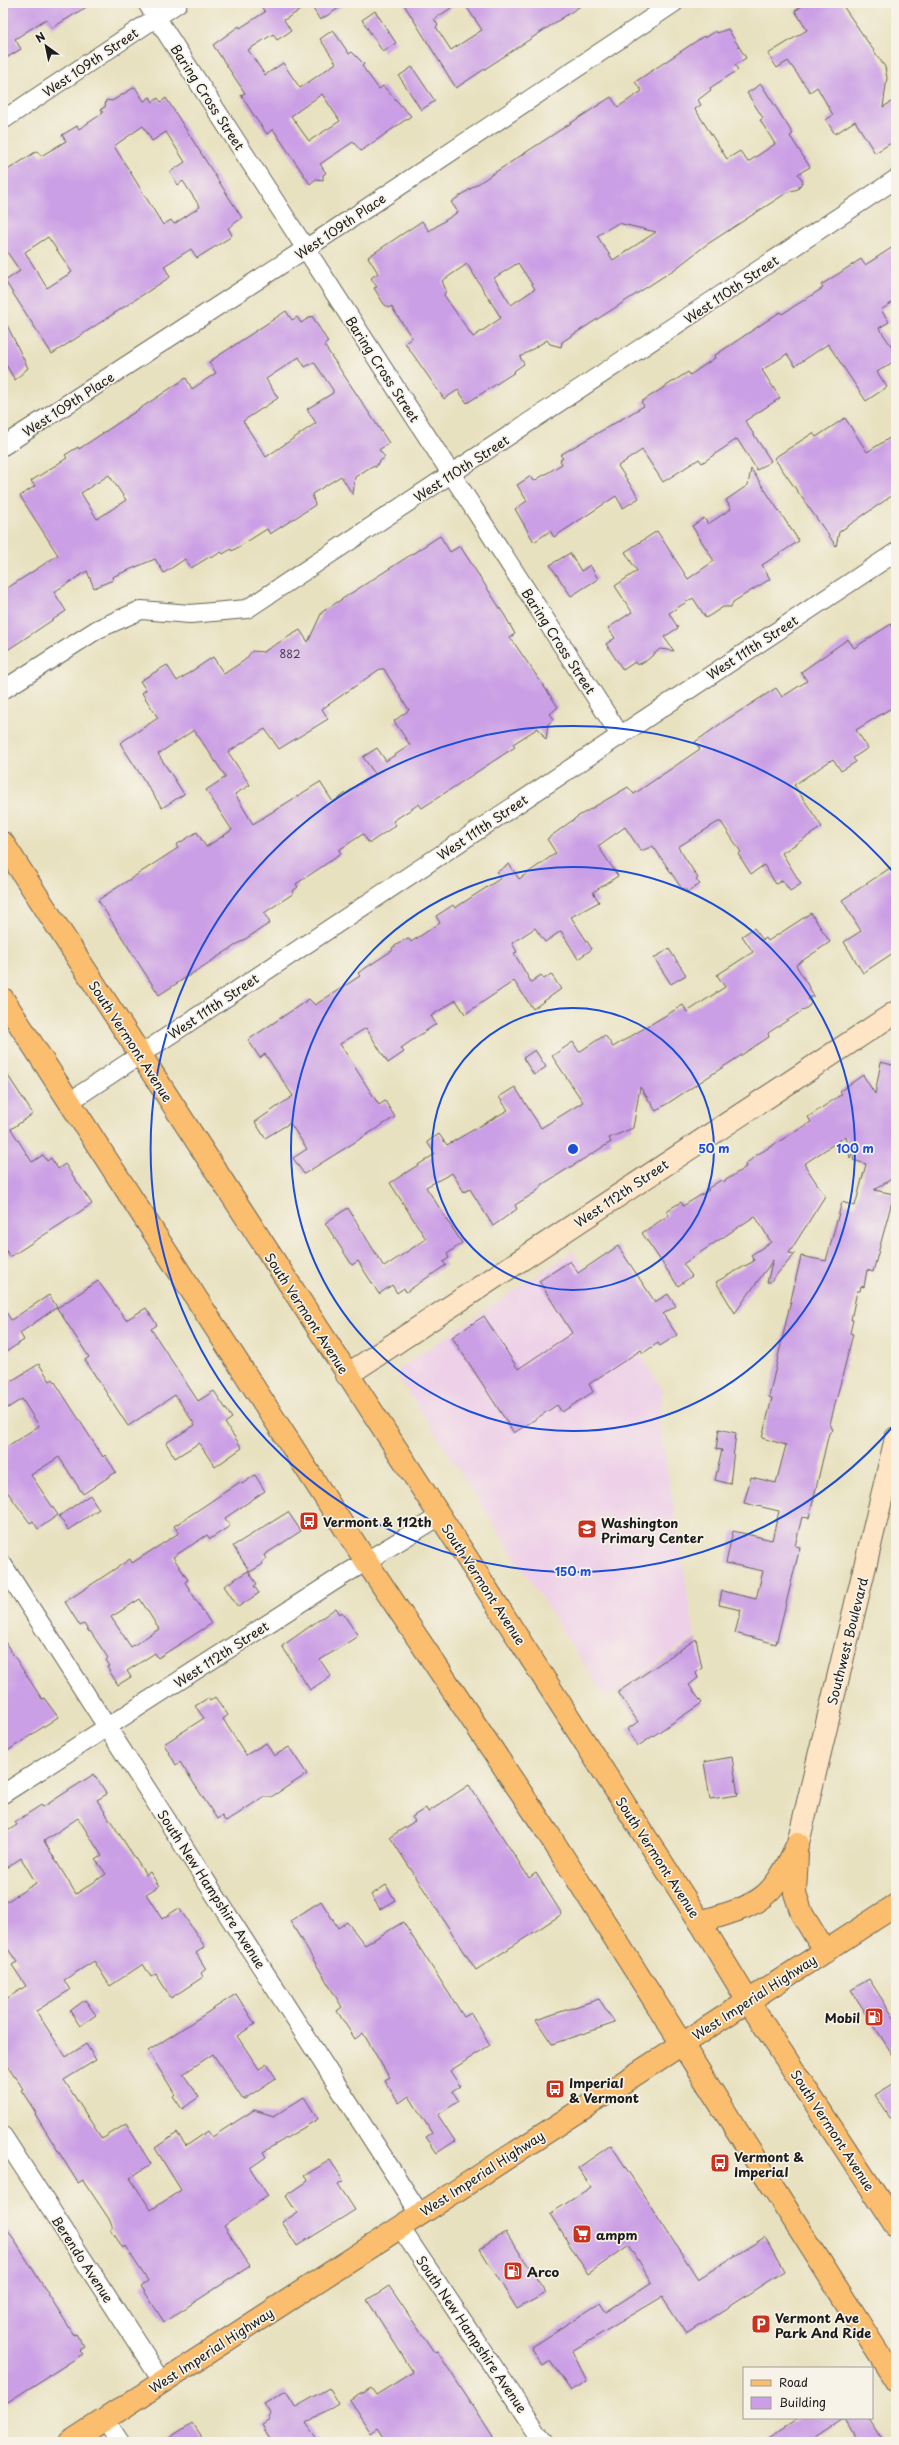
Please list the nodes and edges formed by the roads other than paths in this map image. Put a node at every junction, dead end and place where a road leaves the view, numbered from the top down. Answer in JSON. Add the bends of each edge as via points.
{"nodes":[{"id":1,"x":178,"y":3,"type":"edge"},
{"id":2,"x":674,"y":3,"type":"edge"},
{"id":3,"x":151,"y":10,"type":"edge"},
{"id":4,"x":3,"y":120,"type":"edge"},
{"id":5,"x":896,"y":179,"type":"edge"},
{"id":6,"x":306,"y":249,"type":"junction"},
{"id":7,"x":3,"y":446,"type":"edge"},
{"id":8,"x":451,"y":475,"type":"junction"},
{"id":9,"x":896,"y":552,"type":"edge"},
{"id":10,"x":3,"y":690,"type":"edge"},
{"id":11,"x":620,"y":735,"type":"junction"},
{"id":12,"x":3,"y":843,"type":"edge"},
{"id":13,"x":3,"y":999,"type":"edge"},
{"id":14,"x":896,"y":1012,"type":"edge"},
{"id":15,"x":140,"y":1055,"type":"junction"},
{"id":16,"x":70,"y":1102,"type":"junction"},
{"id":17,"x":347,"y":1375,"type":"junction"},
{"id":18,"x":895,"y":1446,"type":"edge"},
{"id":19,"x":440,"y":1516,"type":"junction"},
{"id":20,"x":366,"y":1561,"type":"junction"},
{"id":21,"x":3,"y":1565,"type":"edge"},
{"id":22,"x":106,"y":1728,"type":"junction"},
{"id":23,"x":3,"y":1794,"type":"edge"},
{"id":24,"x":798,"y":1843,"type":"junction"},
{"id":25,"x":896,"y":1905,"type":"edge"},
{"id":26,"x":700,"y":1922,"type":"junction"},
{"id":27,"x":825,"y":1952,"type":"junction"},
{"id":28,"x":748,"y":2001,"type":"junction"},
{"id":29,"x":683,"y":2043,"type":"junction"},
{"id":30,"x":3,"y":2136,"type":"edge"},
{"id":31,"x":420,"y":2214,"type":"junction"},
{"id":32,"x":896,"y":2226,"type":"edge"},
{"id":33,"x":400,"y":2227,"type":"junction"},
{"id":34,"x":896,"y":2381,"type":"edge"},
{"id":35,"x":162,"y":2382,"type":"junction"},
{"id":36,"x":105,"y":2419,"type":"junction"},
{"id":37,"x":70,"y":2442,"type":"edge"},
{"id":38,"x":120,"y":2442,"type":"edge"},
{"id":39,"x":544,"y":2442,"type":"edge"}],
"edges":[{"from":1,"to":3,"type":"street","name":"West 109th Street"},
{"from":2,"to":6,"type":"street","name":"West 109th Place"},
{"from":3,"to":4,"type":"street","name":"West 109th Street"},
{"from":3,"to":6,"type":"street","name":"Baring Cross Street"},
{"from":5,"to":8,"type":"street","name":"West 110th Street"},
{"from":6,"to":7,"type":"street","name":"West 109th Place"},
{"from":6,"to":8,"type":"street","name":"Baring Cross Street"},
{"from":8,"to":10,"type":"street","name":"West 110th Street","via":[[247,609],[190,614],[141,610],[98,629]]},
{"from":8,"to":11,"type":"street","name":"Baring Cross Street"},
{"from":9,"to":11,"type":"street","name":"West 111th Street"},
{"from":11,"to":15,"type":"street","name":"West 111th Street"},
{"from":12,"to":15,"type":"main road","name":"South Vermont Avenue"},
{"from":13,"to":16,"type":"main road"},
{"from":14,"to":17,"type":"street","name":"West 112th Street"},
{"from":15,"to":16,"type":"street","name":"West 111th Street"},
{"from":15,"to":17,"type":"main road","name":"South Vermont Avenue"},
{"from":16,"to":20,"type":"main road"},
{"from":17,"to":19,"type":"main road","name":"South Vermont Avenue"},
{"from":18,"to":24,"type":"street","name":"Southwest Boulevard"},
{"from":19,"to":20,"type":"street","name":"West 112th Street"},
{"from":19,"to":26,"type":"main road","name":"South Vermont Avenue"},
{"from":20,"to":22,"type":"street","name":"West 112th Street"},
{"from":20,"to":29,"type":"main road","via":[[546,1830]]},
{"from":21,"to":22,"type":"street","name":"South New Hampshire Avenue"},
{"from":22,"to":23,"type":"street","name":"West 112th Street"},
{"from":22,"to":31,"type":"street","name":"South New Hampshire Avenue"},
{"from":24,"to":26,"type":"main road","via":[[783,1874],[759,1901],[745,1909]]},
{"from":24,"to":27,"type":"main road","via":[[795,1892],[802,1914]]},
{"from":25,"to":27,"type":"main road","name":"West Imperial Highway"},
{"from":26,"to":28,"type":"main road","name":"South Vermont Avenue"},
{"from":27,"to":28,"type":"main road","name":"West Imperial Highway"},
{"from":28,"to":29,"type":"main road","name":"West Imperial Highway"},
{"from":28,"to":32,"type":"main road","name":"South Vermont Avenue"},
{"from":29,"to":31,"type":"main road","name":"West Imperial Highway"},
{"from":29,"to":34,"type":"main road"},
{"from":30,"to":35,"type":"street","name":"Berendo Avenue"},
{"from":31,"to":33,"type":"main road","name":"West Imperial Highway"},
{"from":33,"to":35,"type":"main road","name":"West Imperial Highway"},
{"from":33,"to":39,"type":"street","name":"South New Hampshire Avenue"},
{"from":35,"to":36,"type":"main road","name":"West Imperial Highway"},
{"from":36,"to":37,"type":"main road","name":"West Imperial Highway"},
{"from":36,"to":38,"type":"street"}]}
